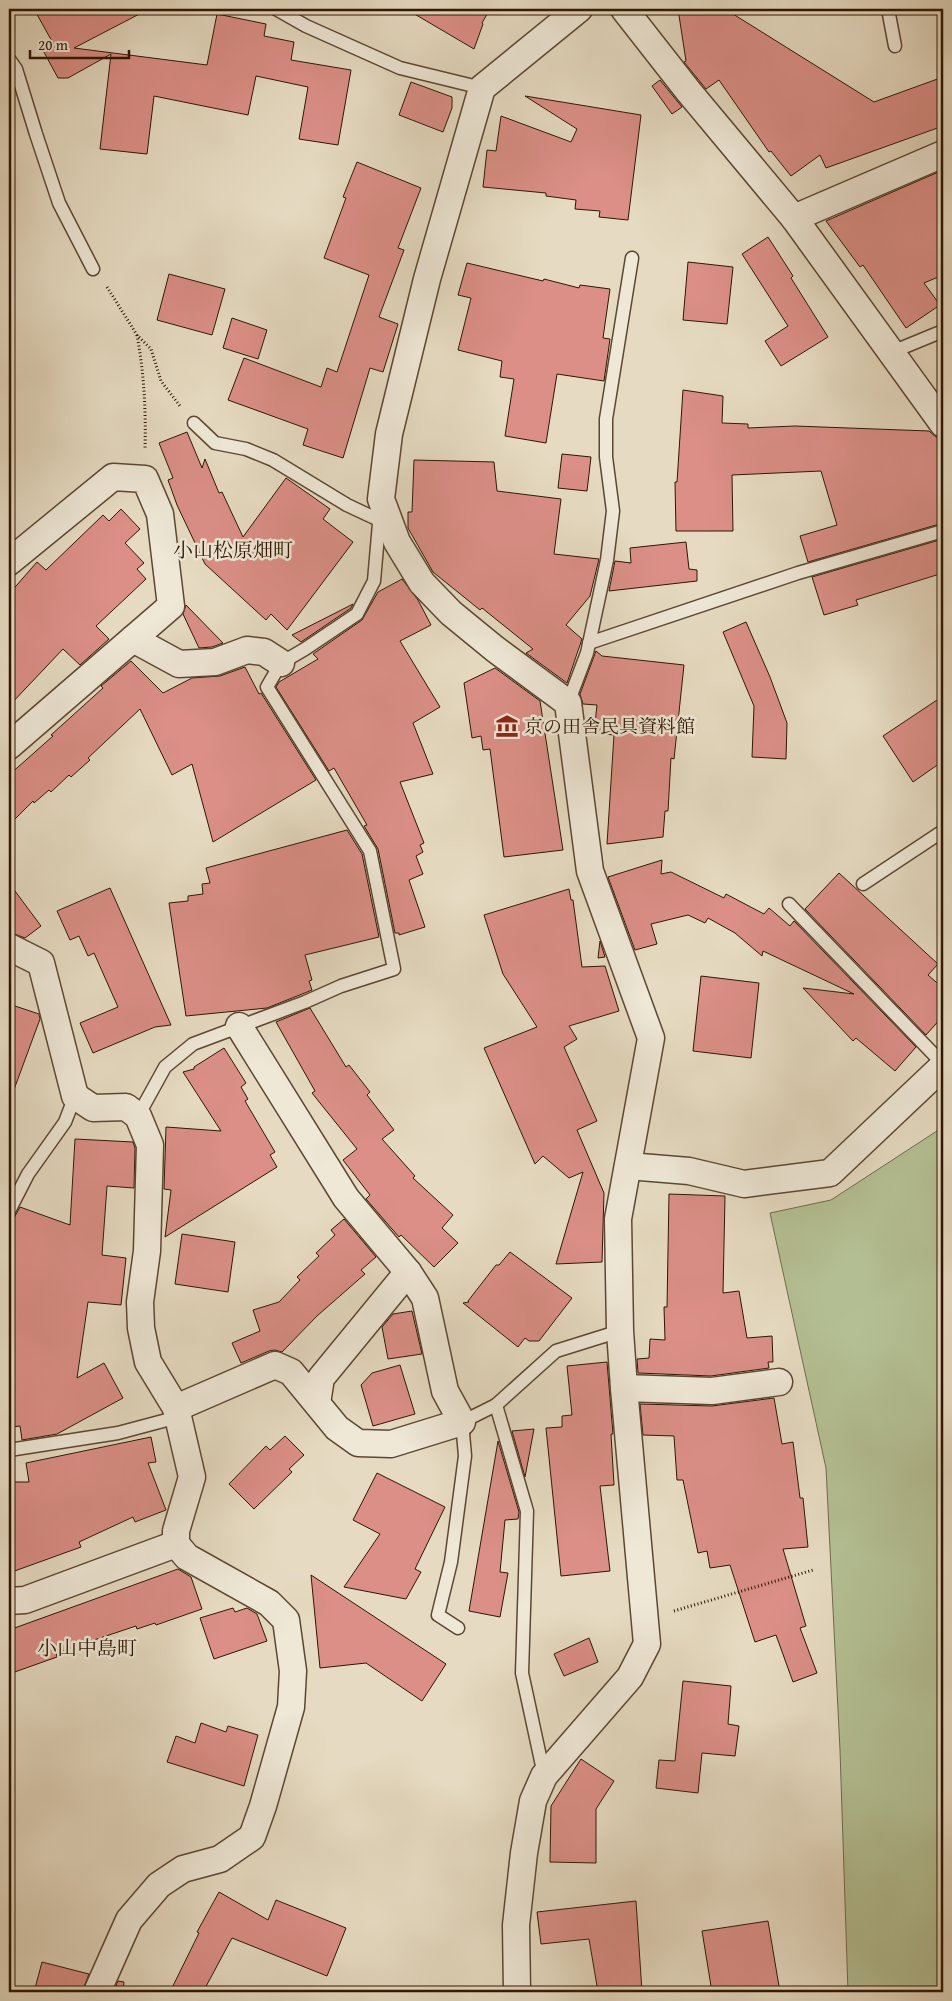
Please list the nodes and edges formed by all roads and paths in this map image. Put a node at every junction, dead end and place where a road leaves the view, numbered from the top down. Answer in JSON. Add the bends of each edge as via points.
{"nodes":[{"id":1,"x":276,"y":9,"type":"edge"},
{"id":2,"x":579,"y":9,"type":"edge"},
{"id":3,"x":624,"y":9,"type":"edge"},
{"id":4,"x":888,"y":9,"type":"edge"},
{"id":5,"x":895,"y":46,"type":"dead end"},
{"id":6,"x":9,"y":59,"type":"edge"},
{"id":7,"x":482,"y":88,"type":"junction"},
{"id":8,"x":943,"y":154,"type":"edge"},
{"id":9,"x":794,"y":218,"type":"junction"},
{"id":10,"x":632,"y":258,"type":"dead end"},
{"id":11,"x":93,"y":269,"type":"joint"},
{"id":12,"x":943,"y":331,"type":"edge"},
{"id":13,"x":137,"y":335,"type":"junction"},
{"id":14,"x":892,"y":352,"type":"junction"},
{"id":15,"x":194,"y":423,"type":"joint"},
{"id":16,"x":943,"y":424,"type":"edge"},
{"id":17,"x":145,"y":479,"type":"junction"},
{"id":18,"x":380,"y":509,"type":"junction"},
{"id":19,"x":943,"y":531,"type":"edge"},
{"id":20,"x":9,"y":562,"type":"edge"},
{"id":21,"x":133,"y":639,"type":"junction"},
{"id":22,"x":589,"y":643,"type":"junction"},
{"id":23,"x":281,"y":663,"type":"junction"},
{"id":24,"x":568,"y":703,"type":"junction"},
{"id":25,"x":9,"y":746,"type":"edge"},
{"id":26,"x":943,"y":831,"type":"edge"},
{"id":27,"x":863,"y":884,"type":"dead end"},
{"id":28,"x":789,"y":904,"type":"dead end"},
{"id":29,"x":9,"y":948,"type":"edge"},
{"id":30,"x":239,"y":1026,"type":"junction"},
{"id":31,"x":943,"y":1065,"type":"edge"},
{"id":32,"x":75,"y":1096,"type":"junction"},
{"id":33,"x":138,"y":1116,"type":"junction"},
{"id":34,"x":628,"y":1166,"type":"junction"},
{"id":35,"x":9,"y":1211,"type":"edge"},
{"id":36,"x":408,"y":1272,"type":"junction"},
{"id":37,"x":620,"y":1331,"type":"junction"},
{"id":38,"x":779,"y":1382,"type":"dead end"},
{"id":39,"x":624,"y":1388,"type":"junction"},
{"id":40,"x":317,"y":1403,"type":"junction"},
{"id":41,"x":496,"y":1404,"type":"junction"},
{"id":42,"x":177,"y":1412,"type":"junction"},
{"id":43,"x":462,"y":1422,"type":"junction"},
{"id":44,"x":9,"y":1450,"type":"edge"},
{"id":45,"x":176,"y":1544,"type":"junction"},
{"id":46,"x":813,"y":1570,"type":"dead end"},
{"id":47,"x":9,"y":1601,"type":"edge"},
{"id":48,"x":644,"y":1620,"type":"junction"},
{"id":49,"x":458,"y":1628,"type":"dead end"},
{"id":50,"x":544,"y":1776,"type":"junction"},
{"id":51,"x":98,"y":1992,"type":"edge"},
{"id":52,"x":517,"y":1992,"type":"edge"}],
"edges":[{"from":1,"to":7,"type":"lane","via":[[400,68]]},
{"from":2,"to":7,"type":"street"},
{"from":3,"to":9,"type":"street","via":[[688,92]]},
{"from":4,"to":5,"type":"lane"},
{"from":6,"to":11,"type":"lane","via":[[16,69],[60,204]]},
{"from":7,"to":18,"type":"street","via":[[427,279],[388,434]]},
{"from":8,"to":9,"type":"street"},
{"from":9,"to":14,"type":"street"},
{"from":10,"to":22,"type":"lane","via":[[606,419],[606,457],[613,511],[607,560]]},
{"from":11,"to":13,"type":"path","via":[[115,297]]},
{"from":12,"to":14,"type":"lane"},
{"from":13,"to":15,"type":"path","via":[[151,349],[161,381]]},
{"from":13,"to":17,"type":"path","via":[[146,409]]},
{"from":14,"to":16,"type":"street"},
{"from":15,"to":18,"type":"lane","via":[[216,443],[246,449],[273,460],[347,504]]},
{"from":17,"to":20,"type":"street","via":[[113,477]]},
{"from":17,"to":21,"type":"street","via":[[160,514],[171,606]]},
{"from":18,"to":23,"type":"lane","via":[[374,582],[357,614]]},
{"from":18,"to":24,"type":"street","via":[[422,583],[451,613]]},
{"from":19,"to":22,"type":"lane","via":[[798,573]]},
{"from":21,"to":23,"type":"street","via":[[180,664],[215,662],[246,650],[264,652]]},
{"from":21,"to":25,"type":"street"},
{"from":22,"to":24,"type":"lane"},
{"from":23,"to":30,"type":"lane","via":[[267,688],[370,852],[394,969]]},
{"from":24,"to":34,"type":"street","via":[[590,871],[651,1038]]},
{"from":26,"to":27,"type":"lane"},
{"from":28,"to":31,"type":"lane"},
{"from":29,"to":32,"type":"street","via":[[41,963]]},
{"from":30,"to":33,"type":"lane","via":[[193,1044],[165,1067]]},
{"from":30,"to":36,"type":"street","via":[[346,1198]]},
{"from":31,"to":34,"type":"street","via":[[830,1173],[744,1184],[689,1171]]},
{"from":32,"to":33,"type":"street","via":[[93,1108],[126,1107]]},
{"from":32,"to":35,"type":"lane","via":[[65,1122],[28,1174]]},
{"from":33,"to":42,"type":"street","via":[[150,1145],[141,1328],[148,1362]]},
{"from":34,"to":37,"type":"street","via":[[618,1219]]},
{"from":36,"to":40,"type":"street","via":[[320,1378]]},
{"from":36,"to":43,"type":"street","via":[[425,1298],[445,1390]]},
{"from":37,"to":39,"type":"street"},
{"from":37,"to":41,"type":"lane","via":[[556,1351]]},
{"from":38,"to":39,"type":"street","via":[[712,1392]]},
{"from":39,"to":48,"type":"street"},
{"from":40,"to":42,"type":"street","via":[[291,1372],[275,1366]]},
{"from":40,"to":43,"type":"street","via":[[337,1428],[358,1443],[391,1444]]},
{"from":41,"to":43,"type":"lane"},
{"from":41,"to":50,"type":"lane","via":[[527,1512],[522,1673]]},
{"from":42,"to":44,"type":"lane","via":[[118,1433]]},
{"from":42,"to":45,"type":"street","via":[[192,1477],[176,1531]]},
{"from":43,"to":49,"type":"lane","via":[[465,1456],[451,1562],[438,1614]]},
{"from":45,"to":47,"type":"street","via":[[25,1600]]},
{"from":45,"to":51,"type":"street","via":[[187,1557],[269,1603],[286,1620],[294,1671],[291,1707],[252,1837],[220,1859],[183,1869],[159,1885],[129,1920]]},
{"from":46,"to":48,"type":"path"},
{"from":48,"to":50,"type":"street","via":[[647,1644],[630,1677]]},
{"from":50,"to":52,"type":"street","via":[[533,1801],[524,1853],[516,1924]]}]}
